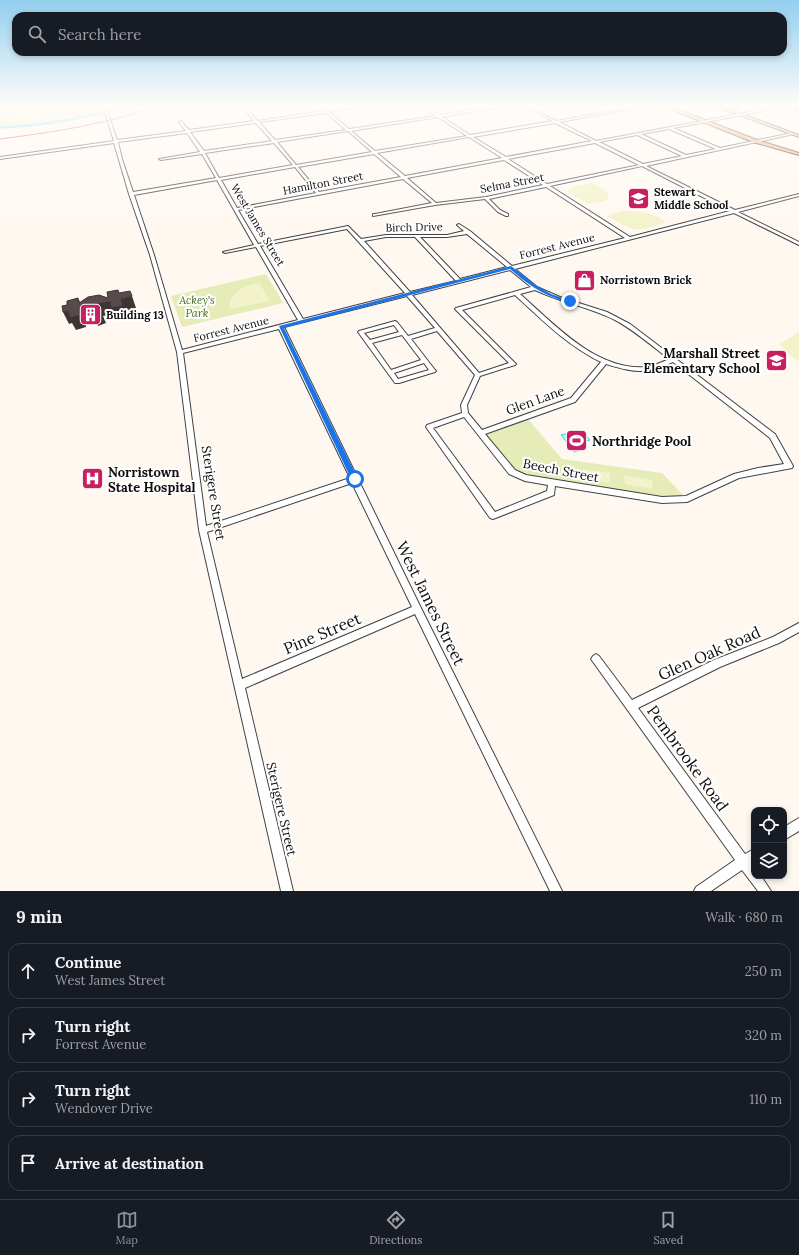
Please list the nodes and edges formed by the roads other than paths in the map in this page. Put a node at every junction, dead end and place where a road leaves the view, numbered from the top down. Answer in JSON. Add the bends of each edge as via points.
{"nodes":[{"id":1,"x":83,"y":147,"type":"edge"},
{"id":2,"x":117,"y":147,"type":"edge"},
{"id":3,"x":198,"y":147,"type":"edge"},
{"id":4,"x":244,"y":147,"type":"edge"},
{"id":5,"x":278,"y":147,"type":"edge"},
{"id":6,"x":368,"y":147,"type":"edge"},
{"id":7,"x":407,"y":147,"type":"edge"},
{"id":8,"x":486,"y":147,"type":"edge"},
{"id":9,"x":571,"y":147,"type":"edge"},
{"id":10,"x":604,"y":147,"type":"edge"},
{"id":11,"x":665,"y":147,"type":"edge"},
{"id":12,"x":713,"y":147,"type":"edge"},
{"id":13,"x":730,"y":147,"type":"edge"},
{"id":14,"x":774,"y":147,"type":"edge"},
{"id":15,"x":719,"y":149,"type":"junction"},
{"id":16,"x":375,"y":152,"type":"junction"},
{"id":17,"x":203,"y":153,"type":"junction"},
{"id":18,"x":799,"y":154,"type":"edge"},
{"id":19,"x":685,"y":156,"type":"junction"},
{"id":20,"x":0,"y":158,"type":"edge"},
{"id":21,"x":161,"y":159,"type":"dead end"},
{"id":22,"x":506,"y":159,"type":"junction"},
{"id":23,"x":641,"y":165,"type":"junction"},
{"id":24,"x":295,"y":166,"type":"junction"},
{"id":25,"x":404,"y":177,"type":"junction"},
{"id":26,"x":217,"y":179,"type":"junction"},
{"id":27,"x":548,"y":185,"type":"junction"},
{"id":28,"x":318,"y":193,"type":"junction"},
{"id":29,"x":131,"y":194,"type":"junction"},
{"id":30,"x":799,"y":195,"type":"edge"},
{"id":31,"x":486,"y":198,"type":"junction"},
{"id":32,"x":435,"y":204,"type":"junction"},
{"id":33,"x":236,"y":209,"type":"junction"},
{"id":34,"x":733,"y":212,"type":"junction"},
{"id":35,"x":375,"y":215,"type":"dead end"},
{"id":36,"x":506,"y":215,"type":"dead end"},
{"id":37,"x":459,"y":225,"type":"dead end"},
{"id":38,"x":468,"y":232,"type":"junction"},
{"id":39,"x":416,"y":236,"type":"junction"},
{"id":40,"x":629,"y":238,"type":"junction"},
{"id":41,"x":799,"y":239,"type":"edge"},
{"id":42,"x":361,"y":240,"type":"junction"},
{"id":43,"x":792,"y":241,"type":"junction"},
{"id":44,"x":799,"y":244,"type":"edge"},
{"id":45,"x":256,"y":245,"type":"junction"},
{"id":46,"x":224,"y":252,"type":"dead end"},
{"id":47,"x":511,"y":268,"type":"junction"},
{"id":48,"x":459,"y":281,"type":"junction"},
{"id":49,"x":535,"y":288,"type":"junction"},
{"id":50,"x":516,"y":293,"type":"junction"},
{"id":51,"x":408,"y":294,"type":"junction"},
{"id":52,"x":301,"y":321,"type":"junction"},
{"id":53,"x":281,"y":327,"type":"junction"},
{"id":54,"x":438,"y":329,"type":"junction"},
{"id":55,"x":405,"y":335,"type":"junction"},
{"id":56,"x":369,"y":342,"type":"junction"},
{"id":57,"x":180,"y":352,"type":"junction"},
{"id":58,"x":673,"y":360,"type":"junction"},
{"id":59,"x":425,"y":361,"type":"junction"},
{"id":60,"x":605,"y":361,"type":"junction"},
{"id":61,"x":390,"y":372,"type":"junction"},
{"id":62,"x":478,"y":375,"type":"junction"},
{"id":63,"x":465,"y":414,"type":"junction"},
{"id":64,"x":480,"y":432,"type":"junction"},
{"id":65,"x":355,"y":479,"type":"junction"},
{"id":66,"x":552,"y":483,"type":"junction"},
{"id":67,"x":203,"y":530,"type":"junction"},
{"id":68,"x":416,"y":609,"type":"junction"},
{"id":69,"x":799,"y":627,"type":"edge"},
{"id":70,"x":596,"y":659,"type":"dead end"},
{"id":71,"x":239,"y":685,"type":"junction"},
{"id":72,"x":631,"y":706,"type":"junction"},
{"id":73,"x":799,"y":824,"type":"edge"},
{"id":74,"x":787,"y":832,"type":"edge"},
{"id":75,"x":749,"y":858,"type":"edge"},
{"id":76,"x":756,"y":879,"type":"edge"},
{"id":77,"x":287,"y":891,"type":"edge"},
{"id":78,"x":556,"y":891,"type":"edge"},
{"id":79,"x":700,"y":891,"type":"edge"},
{"id":80,"x":765,"y":891,"type":"edge"}],
"edges":[{"from":1,"to":20,"type":"street"},
{"from":2,"to":29,"type":"street","name":"Sterigere Street"},
{"from":3,"to":17,"type":"street","name":"West James Street"},
{"from":4,"to":17,"type":"street"},
{"from":5,"to":24,"type":"street"},
{"from":6,"to":16,"type":"street"},
{"from":7,"to":16,"type":"street"},
{"from":8,"to":22,"type":"street"},
{"from":9,"to":22,"type":"street","name":"Hamilton Street"},
{"from":10,"to":23,"type":"street"},
{"from":11,"to":19,"type":"street"},
{"from":12,"to":15,"type":"street"},
{"from":13,"to":15,"type":"street","name":"Selma Street"},
{"from":14,"to":18,"type":"main road"},
{"from":15,"to":19,"type":"street","name":"Selma Street"},
{"from":16,"to":24,"type":"street"},
{"from":16,"to":25,"type":"street"},
{"from":17,"to":21,"type":"street"},
{"from":17,"to":26,"type":"street","name":"West James Street"},
{"from":19,"to":23,"type":"street","name":"Selma Street"},
{"from":22,"to":25,"type":"street","name":"Hamilton Street"},
{"from":22,"to":27,"type":"street"},
{"from":23,"to":27,"type":"street","name":"Selma Street"},
{"from":23,"to":34,"type":"street"},
{"from":24,"to":26,"type":"street"},
{"from":24,"to":28,"type":"street"},
{"from":25,"to":28,"type":"street","name":"Hamilton Street"},
{"from":25,"to":32,"type":"street"},
{"from":26,"to":29,"type":"street"},
{"from":26,"to":33,"type":"street","name":"West James Street"},
{"from":27,"to":31,"type":"street","name":"Selma Street"},
{"from":27,"to":40,"type":"street"},
{"from":28,"to":33,"type":"street","name":"Hamilton Street"},
{"from":29,"to":57,"type":"street","name":"Sterigere Street"},
{"from":30,"to":34,"type":"street","name":"Forrest Avenue"},
{"from":31,"to":32,"type":"street","name":"Selma Street"},
{"from":31,"to":36,"type":"street"},
{"from":32,"to":35,"type":"street","name":"Selma Street"},
{"from":33,"to":45,"type":"street","name":"West James Street"},
{"from":34,"to":40,"type":"street","name":"Forrest Avenue"},
{"from":34,"to":43,"type":"street"},
{"from":37,"to":38,"type":"street"},
{"from":38,"to":39,"type":"street","name":"Birch Drive","via":[[447,236]]},
{"from":38,"to":47,"type":"street"},
{"from":39,"to":42,"type":"street","name":"Birch Drive","via":[[386,236]]},
{"from":39,"to":48,"type":"street"},
{"from":40,"to":47,"type":"street","name":"Forrest Avenue"},
{"from":41,"to":43,"type":"street"},
{"from":42,"to":45,"type":"street","via":[[348,226]]},
{"from":42,"to":51,"type":"street"},
{"from":43,"to":44,"type":"street"},
{"from":45,"to":46,"type":"street"},
{"from":45,"to":52,"type":"street","name":"West James Street"},
{"from":47,"to":48,"type":"street","name":"Forrest Avenue"},
{"from":47,"to":49,"type":"street"},
{"from":48,"to":51,"type":"street","name":"Forrest Avenue"},
{"from":49,"to":50,"type":"street"},
{"from":49,"to":58,"type":"street","via":[[615,317]]},
{"from":50,"to":60,"type":"street","via":[[577,347]]},
{"from":50,"to":62,"type":"street","via":[[458,309],[513,364]]},
{"from":51,"to":52,"type":"street","name":"Forrest Avenue"},
{"from":51,"to":54,"type":"street"},
{"from":52,"to":53,"type":"street","name":"Forrest Avenue"},
{"from":53,"to":57,"type":"street","name":"Forrest Avenue"},
{"from":53,"to":65,"type":"street","name":"West James Street"},
{"from":54,"to":55,"type":"street"},
{"from":54,"to":62,"type":"street"},
{"from":55,"to":56,"type":"street"},
{"from":55,"to":56,"type":"street","via":[[395,323],[361,332]]},
{"from":55,"to":59,"type":"street"},
{"from":56,"to":61,"type":"street"},
{"from":57,"to":67,"type":"street","name":"Sterigere Street"},
{"from":58,"to":60,"type":"street","via":[[645,370],[618,366]]},
{"from":58,"to":66,"type":"street","name":"Beech Street","via":[[773,436],[789,466],[737,476],[687,499],[662,500]]},
{"from":59,"to":61,"type":"street"},
{"from":59,"to":61,"type":"street","via":[[433,372],[397,382]]},
{"from":60,"to":64,"type":"street","name":"Glen Lane","via":[[573,400]]},
{"from":62,"to":63,"type":"street","via":[[464,405]]},
{"from":63,"to":64,"type":"street","name":"Beech Street"},
{"from":63,"to":66,"type":"street","via":[[429,426],[493,516],[551,493]]},
{"from":64,"to":66,"type":"street","name":"Beech Street","via":[[512,472],[525,478]]},
{"from":65,"to":67,"type":"street"},
{"from":65,"to":68,"type":"street","name":"West James Street"},
{"from":67,"to":71,"type":"street","name":"Sterigere Street"},
{"from":68,"to":71,"type":"street","name":"Pine Street"},
{"from":68,"to":78,"type":"street","name":"West James Street"},
{"from":69,"to":72,"type":"street","name":"Glen Oak Road","via":[[776,640],[717,663]]},
{"from":70,"to":72,"type":"street","name":"Pembrooke Road"},
{"from":71,"to":77,"type":"street","name":"Sterigere Street"},
{"from":72,"to":75,"type":"street","name":"Pembrooke Road"},
{"from":73,"to":74,"type":"street"},
{"from":75,"to":79,"type":"street"},
{"from":76,"to":80,"type":"street","name":"Pembrooke Road"}]}
